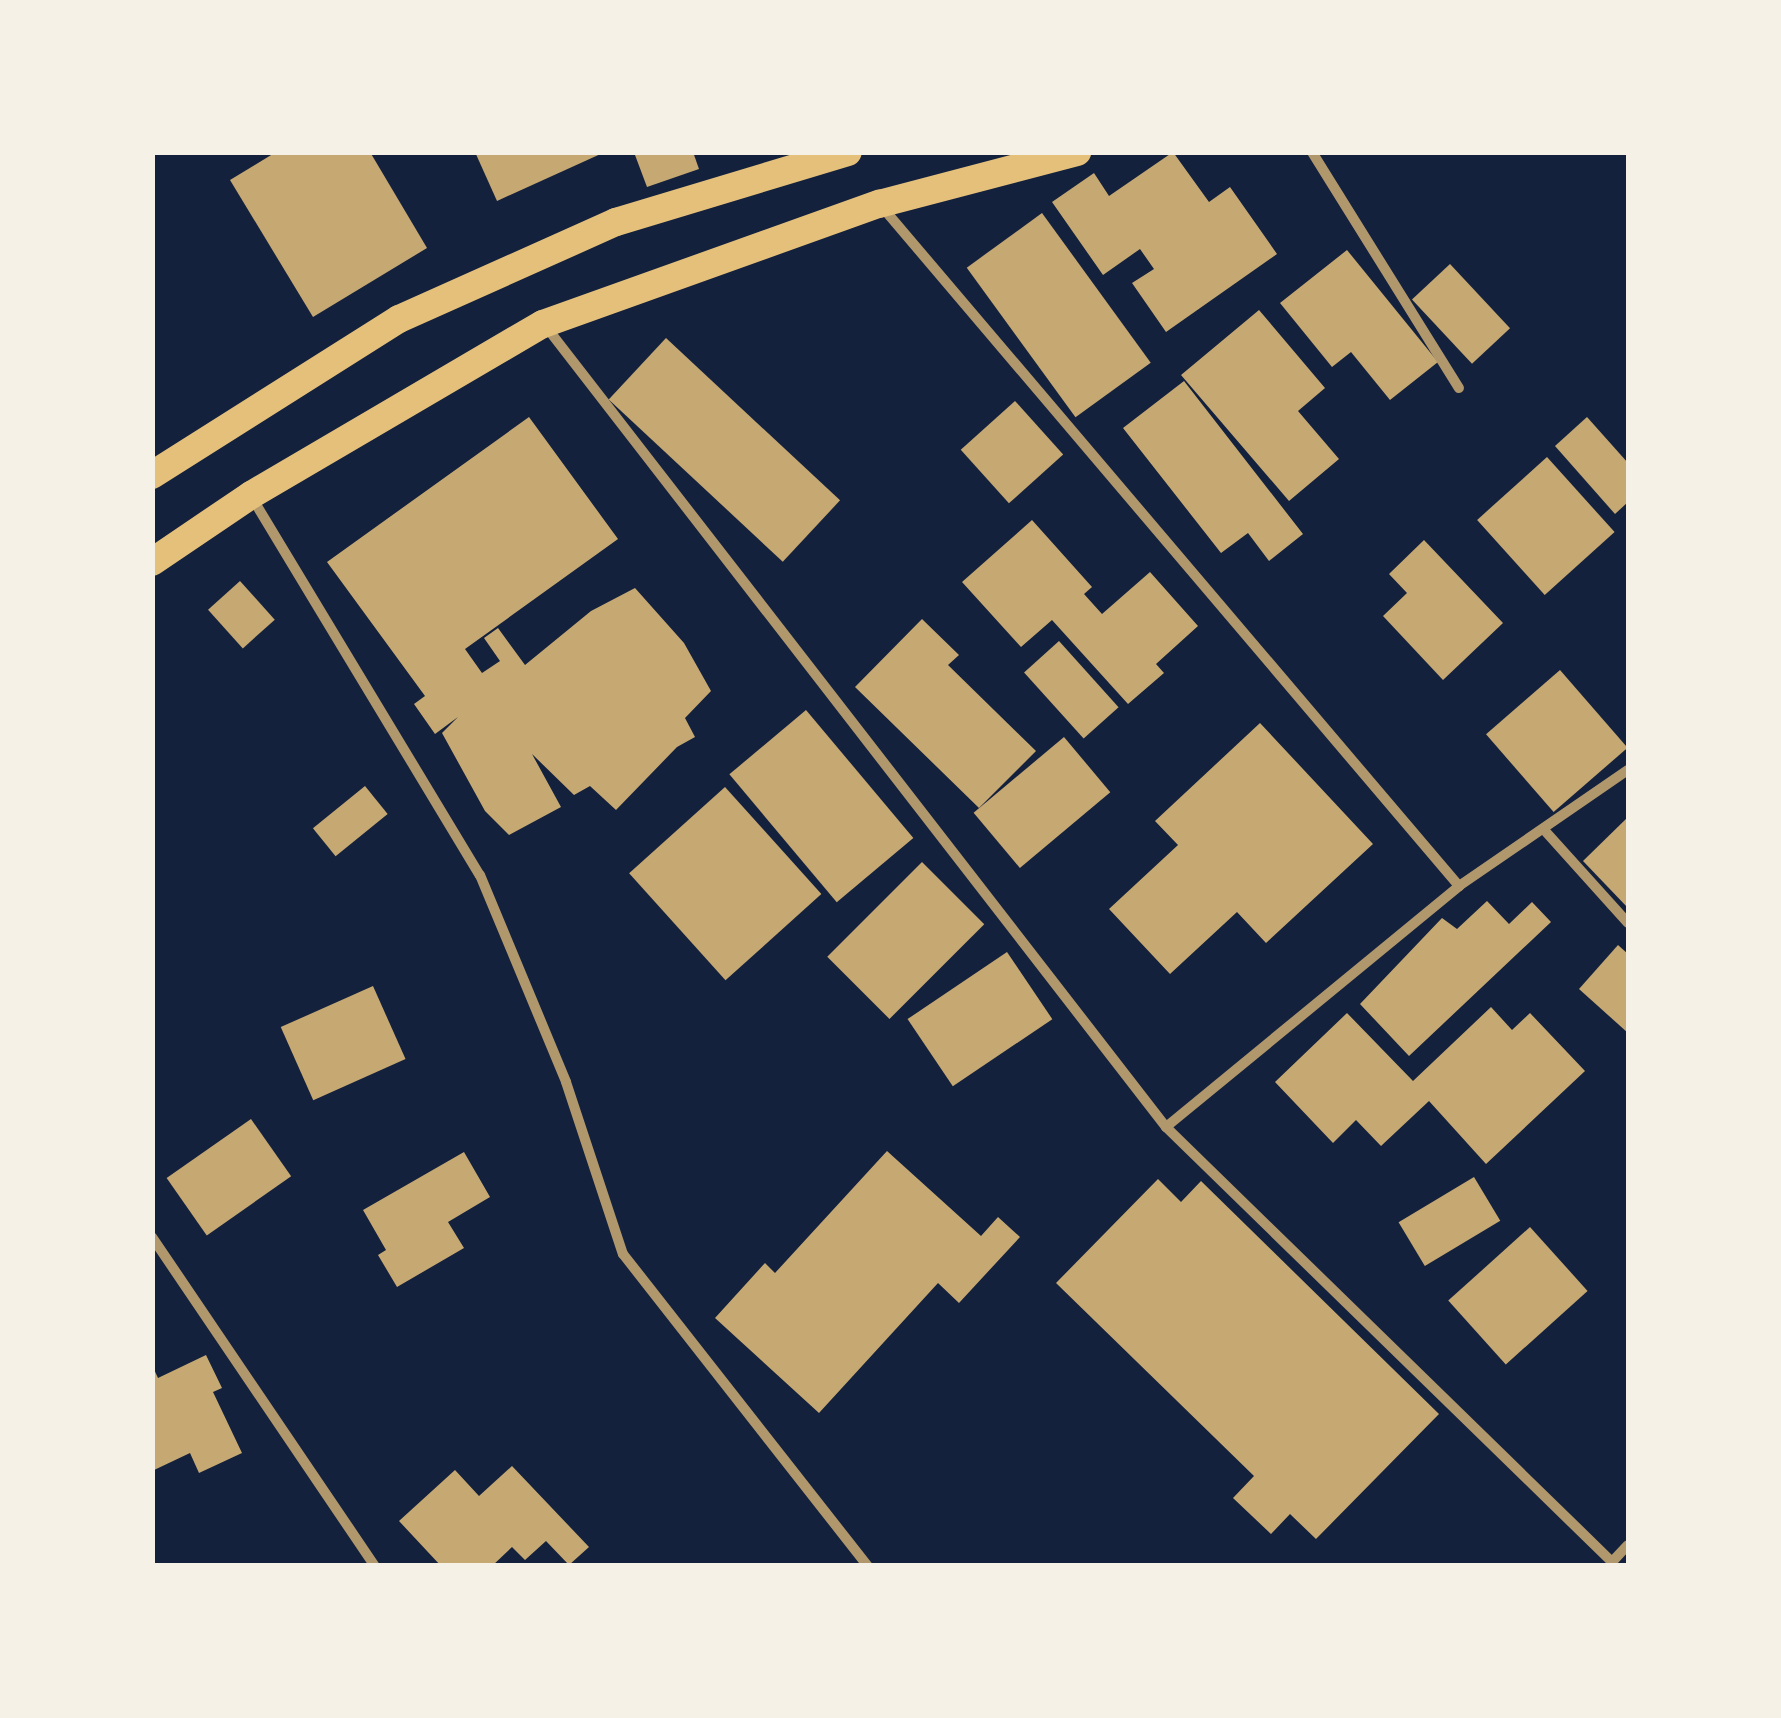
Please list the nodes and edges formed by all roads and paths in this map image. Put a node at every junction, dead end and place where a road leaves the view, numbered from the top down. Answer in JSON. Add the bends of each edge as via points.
{"nodes":[{"id":1,"x":848,"y":152,"type":"edge"},
{"id":2,"x":1076,"y":152,"type":"edge"},
{"id":3,"x":1312,"y":152,"type":"edge"},
{"id":4,"x":879,"y":204,"type":"junction"},
{"id":5,"x":543,"y":324,"type":"junction"},
{"id":6,"x":1459,"y":388,"type":"dead end"},
{"id":7,"x":152,"y":475,"type":"edge"},
{"id":8,"x":251,"y":495,"type":"junction"},
{"id":9,"x":152,"y":562,"type":"edge"},
{"id":10,"x":1628,"y":770,"type":"edge"},
{"id":11,"x":1546,"y":832,"type":"junction"},
{"id":12,"x":1459,"y":886,"type":"junction"},
{"id":13,"x":1628,"y":923,"type":"edge"},
{"id":14,"x":1166,"y":1127,"type":"junction"},
{"id":15,"x":152,"y":1237,"type":"edge"},
{"id":16,"x":157,"y":1254,"type":"edge"},
{"id":17,"x":1628,"y":1546,"type":"edge"},
{"id":18,"x":375,"y":1566,"type":"edge"},
{"id":19,"x":868,"y":1566,"type":"edge"}],
"edges":[{"from":1,"to":7,"type":"highway","via":[[616,222],[399,319]]},
{"from":2,"to":4,"type":"highway"},
{"from":3,"to":6,"type":"street"},
{"from":4,"to":5,"type":"highway"},
{"from":4,"to":12,"type":"street"},
{"from":5,"to":8,"type":"highway"},
{"from":5,"to":14,"type":"street"},
{"from":8,"to":9,"type":"highway"},
{"from":8,"to":19,"type":"street","via":[[480,875],[566,1082],[623,1254]]},
{"from":10,"to":11,"type":"street"},
{"from":11,"to":12,"type":"street"},
{"from":11,"to":13,"type":"street"},
{"from":12,"to":14,"type":"street"},
{"from":14,"to":17,"type":"street","via":[[1612,1562]]},
{"from":15,"to":16,"type":"street"},
{"from":16,"to":18,"type":"street"}]}
